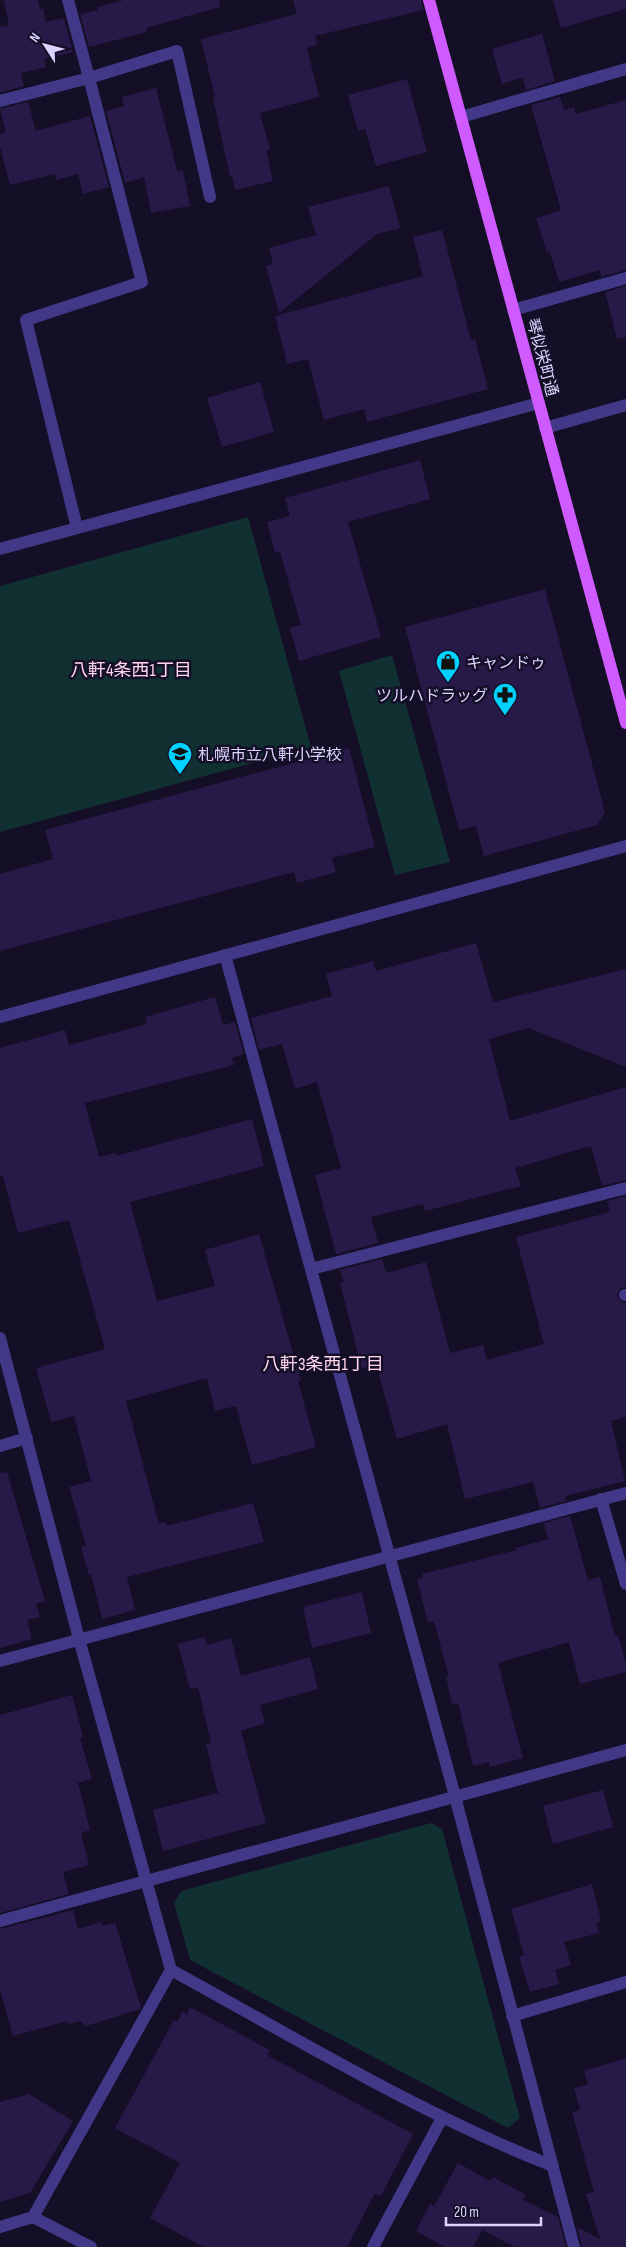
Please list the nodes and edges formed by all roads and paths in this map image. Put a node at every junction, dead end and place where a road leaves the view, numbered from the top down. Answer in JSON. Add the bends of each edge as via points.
{"nodes":[{"id":1,"x":68,"y":0,"type":"edge"},
{"id":2,"x":429,"y":0,"type":"edge"},
{"id":3,"x":626,"y":68,"type":"edge"},
{"id":4,"x":89,"y":78,"type":"junction"},
{"id":5,"x":0,"y":101,"type":"edge"},
{"id":6,"x":461,"y":118,"type":"junction"},
{"id":7,"x":210,"y":197,"type":"dead end"},
{"id":8,"x":626,"y":278,"type":"edge"},
{"id":9,"x":513,"y":310,"type":"junction"},
{"id":10,"x":538,"y":403,"type":"junction"},
{"id":11,"x":626,"y":405,"type":"edge"},
{"id":12,"x":545,"y":428,"type":"junction"},
{"id":13,"x":77,"y":528,"type":"junction"},
{"id":14,"x":0,"y":549,"type":"edge"},
{"id":15,"x":626,"y":723,"type":"edge"},
{"id":16,"x":626,"y":846,"type":"edge"},
{"id":17,"x":225,"y":955,"type":"junction"},
{"id":18,"x":0,"y":1017,"type":"edge"},
{"id":19,"x":626,"y":1188,"type":"edge"},
{"id":20,"x":311,"y":1269,"type":"junction"},
{"id":21,"x":0,"y":1338,"type":"edge"},
{"id":22,"x":26,"y":1438,"type":"junction"},
{"id":23,"x":0,"y":1446,"type":"edge"},
{"id":24,"x":626,"y":1493,"type":"edge"},
{"id":25,"x":601,"y":1499,"type":"junction"},
{"id":26,"x":390,"y":1556,"type":"junction"},
{"id":27,"x":626,"y":1584,"type":"edge"},
{"id":28,"x":79,"y":1638,"type":"junction"},
{"id":29,"x":0,"y":1661,"type":"edge"},
{"id":30,"x":626,"y":1750,"type":"edge"},
{"id":31,"x":455,"y":1796,"type":"junction"},
{"id":32,"x":146,"y":1882,"type":"junction"},
{"id":33,"x":0,"y":1921,"type":"edge"},
{"id":34,"x":171,"y":1970,"type":"junction"},
{"id":35,"x":626,"y":1982,"type":"edge"},
{"id":36,"x":512,"y":2016,"type":"junction"},
{"id":37,"x":442,"y":2118,"type":"junction"},
{"id":38,"x":553,"y":2166,"type":"junction"},
{"id":39,"x":33,"y":2217,"type":"junction"},
{"id":40,"x":0,"y":2227,"type":"edge"},
{"id":41,"x":90,"y":2247,"type":"edge"},
{"id":42,"x":373,"y":2247,"type":"edge"},
{"id":43,"x":574,"y":2247,"type":"edge"}],
"edges":[{"from":1,"to":4,"type":"street"},
{"from":2,"to":6,"type":"main road","name":"琴似栄町通"},
{"from":3,"to":6,"type":"street"},
{"from":4,"to":5,"type":"street"},
{"from":4,"to":7,"type":"street","via":[[177,51]]},
{"from":4,"to":13,"type":"street","via":[[142,282],[26,320]]},
{"from":6,"to":9,"type":"main road","name":"琴似栄町通"},
{"from":8,"to":9,"type":"street"},
{"from":9,"to":10,"type":"main road","name":"琴似栄町通"},
{"from":10,"to":12,"type":"main road","name":"琴似栄町通"},
{"from":10,"to":13,"type":"street"},
{"from":11,"to":12,"type":"street"},
{"from":12,"to":15,"type":"main road","name":"琴似栄町通"},
{"from":13,"to":14,"type":"street"},
{"from":16,"to":17,"type":"street"},
{"from":17,"to":18,"type":"street"},
{"from":17,"to":20,"type":"street"},
{"from":19,"to":20,"type":"street"},
{"from":20,"to":26,"type":"street"},
{"from":21,"to":22,"type":"street"},
{"from":22,"to":23,"type":"street"},
{"from":22,"to":28,"type":"street"},
{"from":24,"to":25,"type":"street"},
{"from":25,"to":26,"type":"street"},
{"from":25,"to":27,"type":"street"},
{"from":26,"to":28,"type":"street"},
{"from":26,"to":31,"type":"street"},
{"from":28,"to":29,"type":"street"},
{"from":28,"to":32,"type":"street"},
{"from":30,"to":31,"type":"street"},
{"from":31,"to":32,"type":"street"},
{"from":31,"to":36,"type":"street"},
{"from":32,"to":33,"type":"street"},
{"from":32,"to":34,"type":"street"},
{"from":34,"to":37,"type":"street"},
{"from":34,"to":39,"type":"street"},
{"from":35,"to":36,"type":"street"},
{"from":36,"to":38,"type":"street"},
{"from":37,"to":38,"type":"street"},
{"from":37,"to":42,"type":"street"},
{"from":38,"to":43,"type":"street"},
{"from":39,"to":40,"type":"street"},
{"from":39,"to":41,"type":"street"}]}
